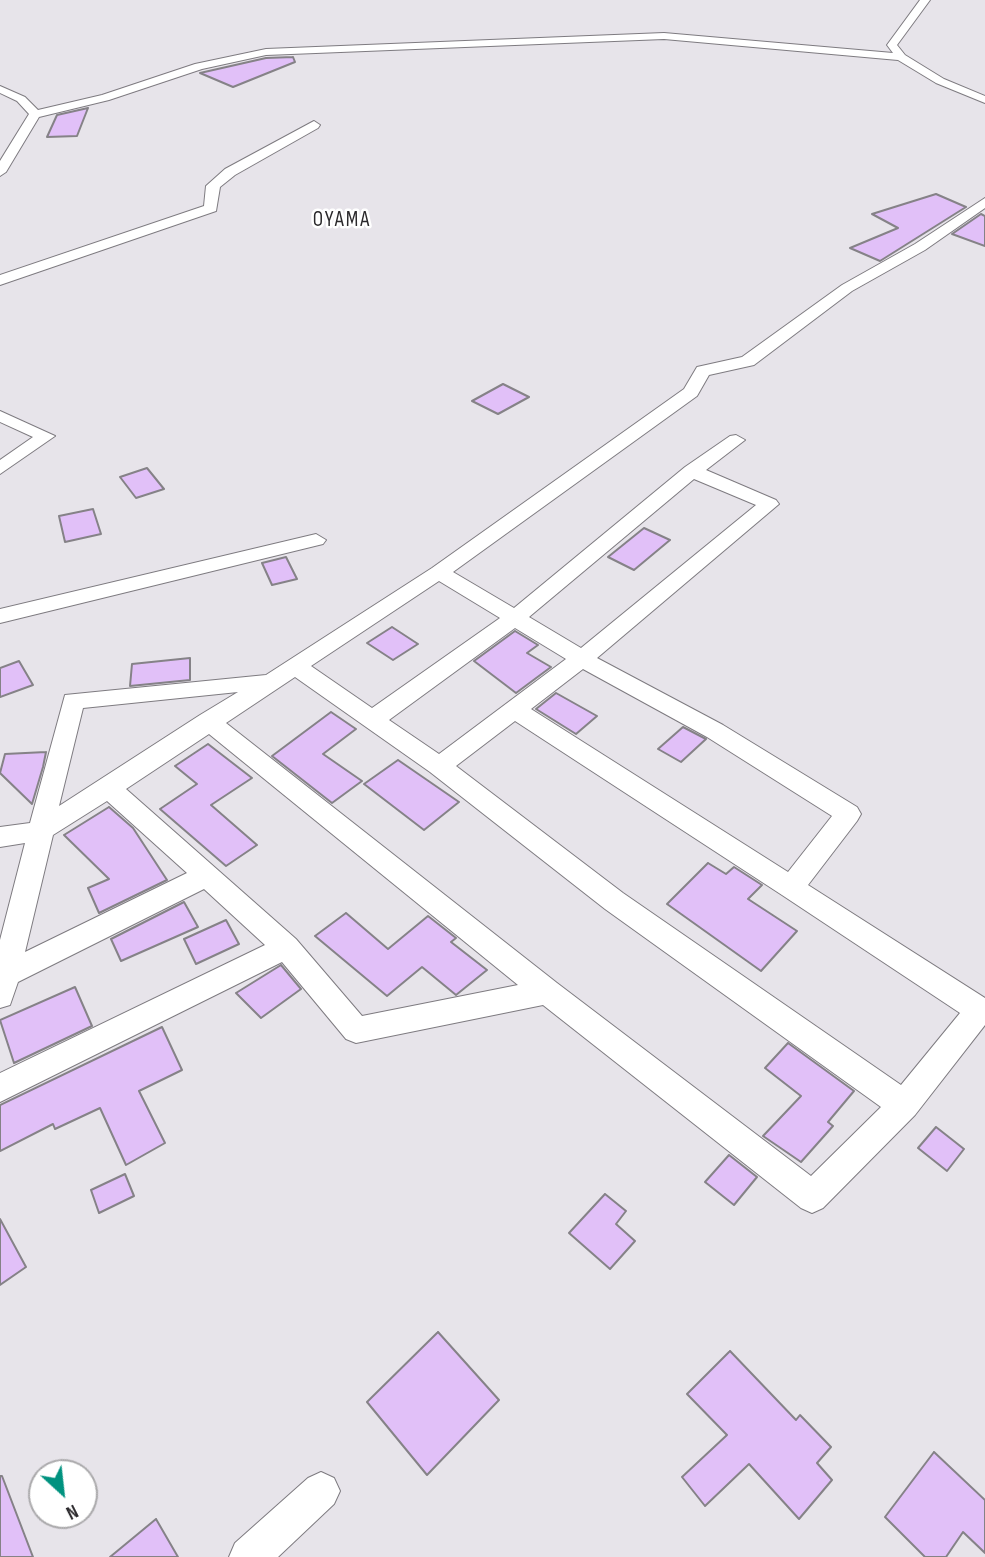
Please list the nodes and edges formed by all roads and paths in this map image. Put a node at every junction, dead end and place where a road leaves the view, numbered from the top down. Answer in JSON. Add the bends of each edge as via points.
{"nodes":[{"id":1,"x":925,"y":0,"type":"edge"},
{"id":2,"x":901,"y":57,"type":"junction"},
{"id":3,"x":0,"y":89,"type":"edge"},
{"id":4,"x":985,"y":100,"type":"edge"},
{"id":5,"x":35,"y":114,"type":"junction"},
{"id":6,"x":314,"y":125,"type":"dead end"},
{"id":7,"x":22,"y":135,"type":"junction"},
{"id":8,"x":0,"y":138,"type":"edge"},
{"id":9,"x":0,"y":172,"type":"edge"},
{"id":10,"x":985,"y":202,"type":"edge"},
{"id":11,"x":0,"y":280,"type":"edge"},
{"id":12,"x":0,"y":416,"type":"edge"},
{"id":13,"x":736,"y":440,"type":"dead end"},
{"id":14,"x":0,"y":468,"type":"edge"},
{"id":15,"x":692,"y":471,"type":"junction"},
{"id":16,"x":316,"y":540,"type":"dead end"},
{"id":17,"x":439,"y":572,"type":"junction"},
{"id":18,"x":0,"y":616,"type":"edge"},
{"id":19,"x":515,"y":618,"type":"junction"},
{"id":20,"x":582,"y":659,"type":"junction"},
{"id":21,"x":296,"y":667,"type":"junction"},
{"id":22,"x":272,"y":681,"type":"junction"},
{"id":23,"x":516,"y":710,"type":"junction"},
{"id":24,"x":208,"y":721,"type":"junction"},
{"id":25,"x":371,"y":721,"type":"junction"},
{"id":26,"x":439,"y":766,"type":"junction"},
{"id":27,"x":109,"y":788,"type":"junction"},
{"id":28,"x":38,"y":831,"type":"junction"},
{"id":29,"x":0,"y":837,"type":"edge"},
{"id":30,"x":206,"y":876,"type":"junction"},
{"id":31,"x":791,"y":888,"type":"junction"},
{"id":32,"x":286,"y":947,"type":"junction"},
{"id":33,"x":2,"y":985,"type":"edge"},
{"id":34,"x":547,"y":992,"type":"junction"},
{"id":35,"x":0,"y":1088,"type":"edge"},
{"id":36,"x":904,"y":1105,"type":"junction"},
{"id":37,"x":321,"y":1491,"type":"dead end"},
{"id":38,"x":249,"y":1557,"type":"edge"}],
"edges":[{"from":1,"to":2,"type":"street","via":[[892,45]]},
{"from":2,"to":4,"type":"street","via":[[940,81]]},
{"from":2,"to":5,"type":"street","via":[[664,36],[266,52],[199,66]]},
{"from":3,"to":5,"type":"street","via":[[21,99]]},
{"from":5,"to":7,"type":"street"},
{"from":6,"to":11,"type":"street","via":[[230,172],[214,186],[211,208]]},
{"from":7,"to":8,"type":"street"},
{"from":7,"to":9,"type":"street"},
{"from":10,"to":17,"type":"street","via":[[920,247],[847,288],[748,361],[703,371],[691,392]]},
{"from":12,"to":14,"type":"street","via":[[46,436]]},
{"from":13,"to":15,"type":"street"},
{"from":15,"to":19,"type":"street"},
{"from":15,"to":20,"type":"street","via":[[769,504]]},
{"from":16,"to":18,"type":"street"},
{"from":17,"to":19,"type":"street"},
{"from":17,"to":21,"type":"street"},
{"from":19,"to":20,"type":"street"},
{"from":19,"to":25,"type":"street"},
{"from":20,"to":23,"type":"street"},
{"from":20,"to":31,"type":"street","via":[[715,731],[848,814]]},
{"from":21,"to":22,"type":"street"},
{"from":21,"to":25,"type":"street"},
{"from":22,"to":24,"type":"street"},
{"from":22,"to":28,"type":"street","via":[[73,701]]},
{"from":23,"to":26,"type":"street"},
{"from":23,"to":31,"type":"street"},
{"from":24,"to":27,"type":"street"},
{"from":24,"to":34,"type":"street"},
{"from":25,"to":26,"type":"street"},
{"from":26,"to":36,"type":"street","via":[[614,901]]},
{"from":27,"to":28,"type":"street"},
{"from":27,"to":30,"type":"street"},
{"from":28,"to":29,"type":"street"},
{"from":28,"to":33,"type":"street"},
{"from":30,"to":32,"type":"street"},
{"from":30,"to":33,"type":"street"},
{"from":31,"to":36,"type":"street","via":[[979,1010]]},
{"from":32,"to":34,"type":"street","via":[[356,1030]]},
{"from":32,"to":35,"type":"street"},
{"from":34,"to":36,"type":"street","via":[[813,1197]]},
{"from":37,"to":38,"type":"street"}]}
